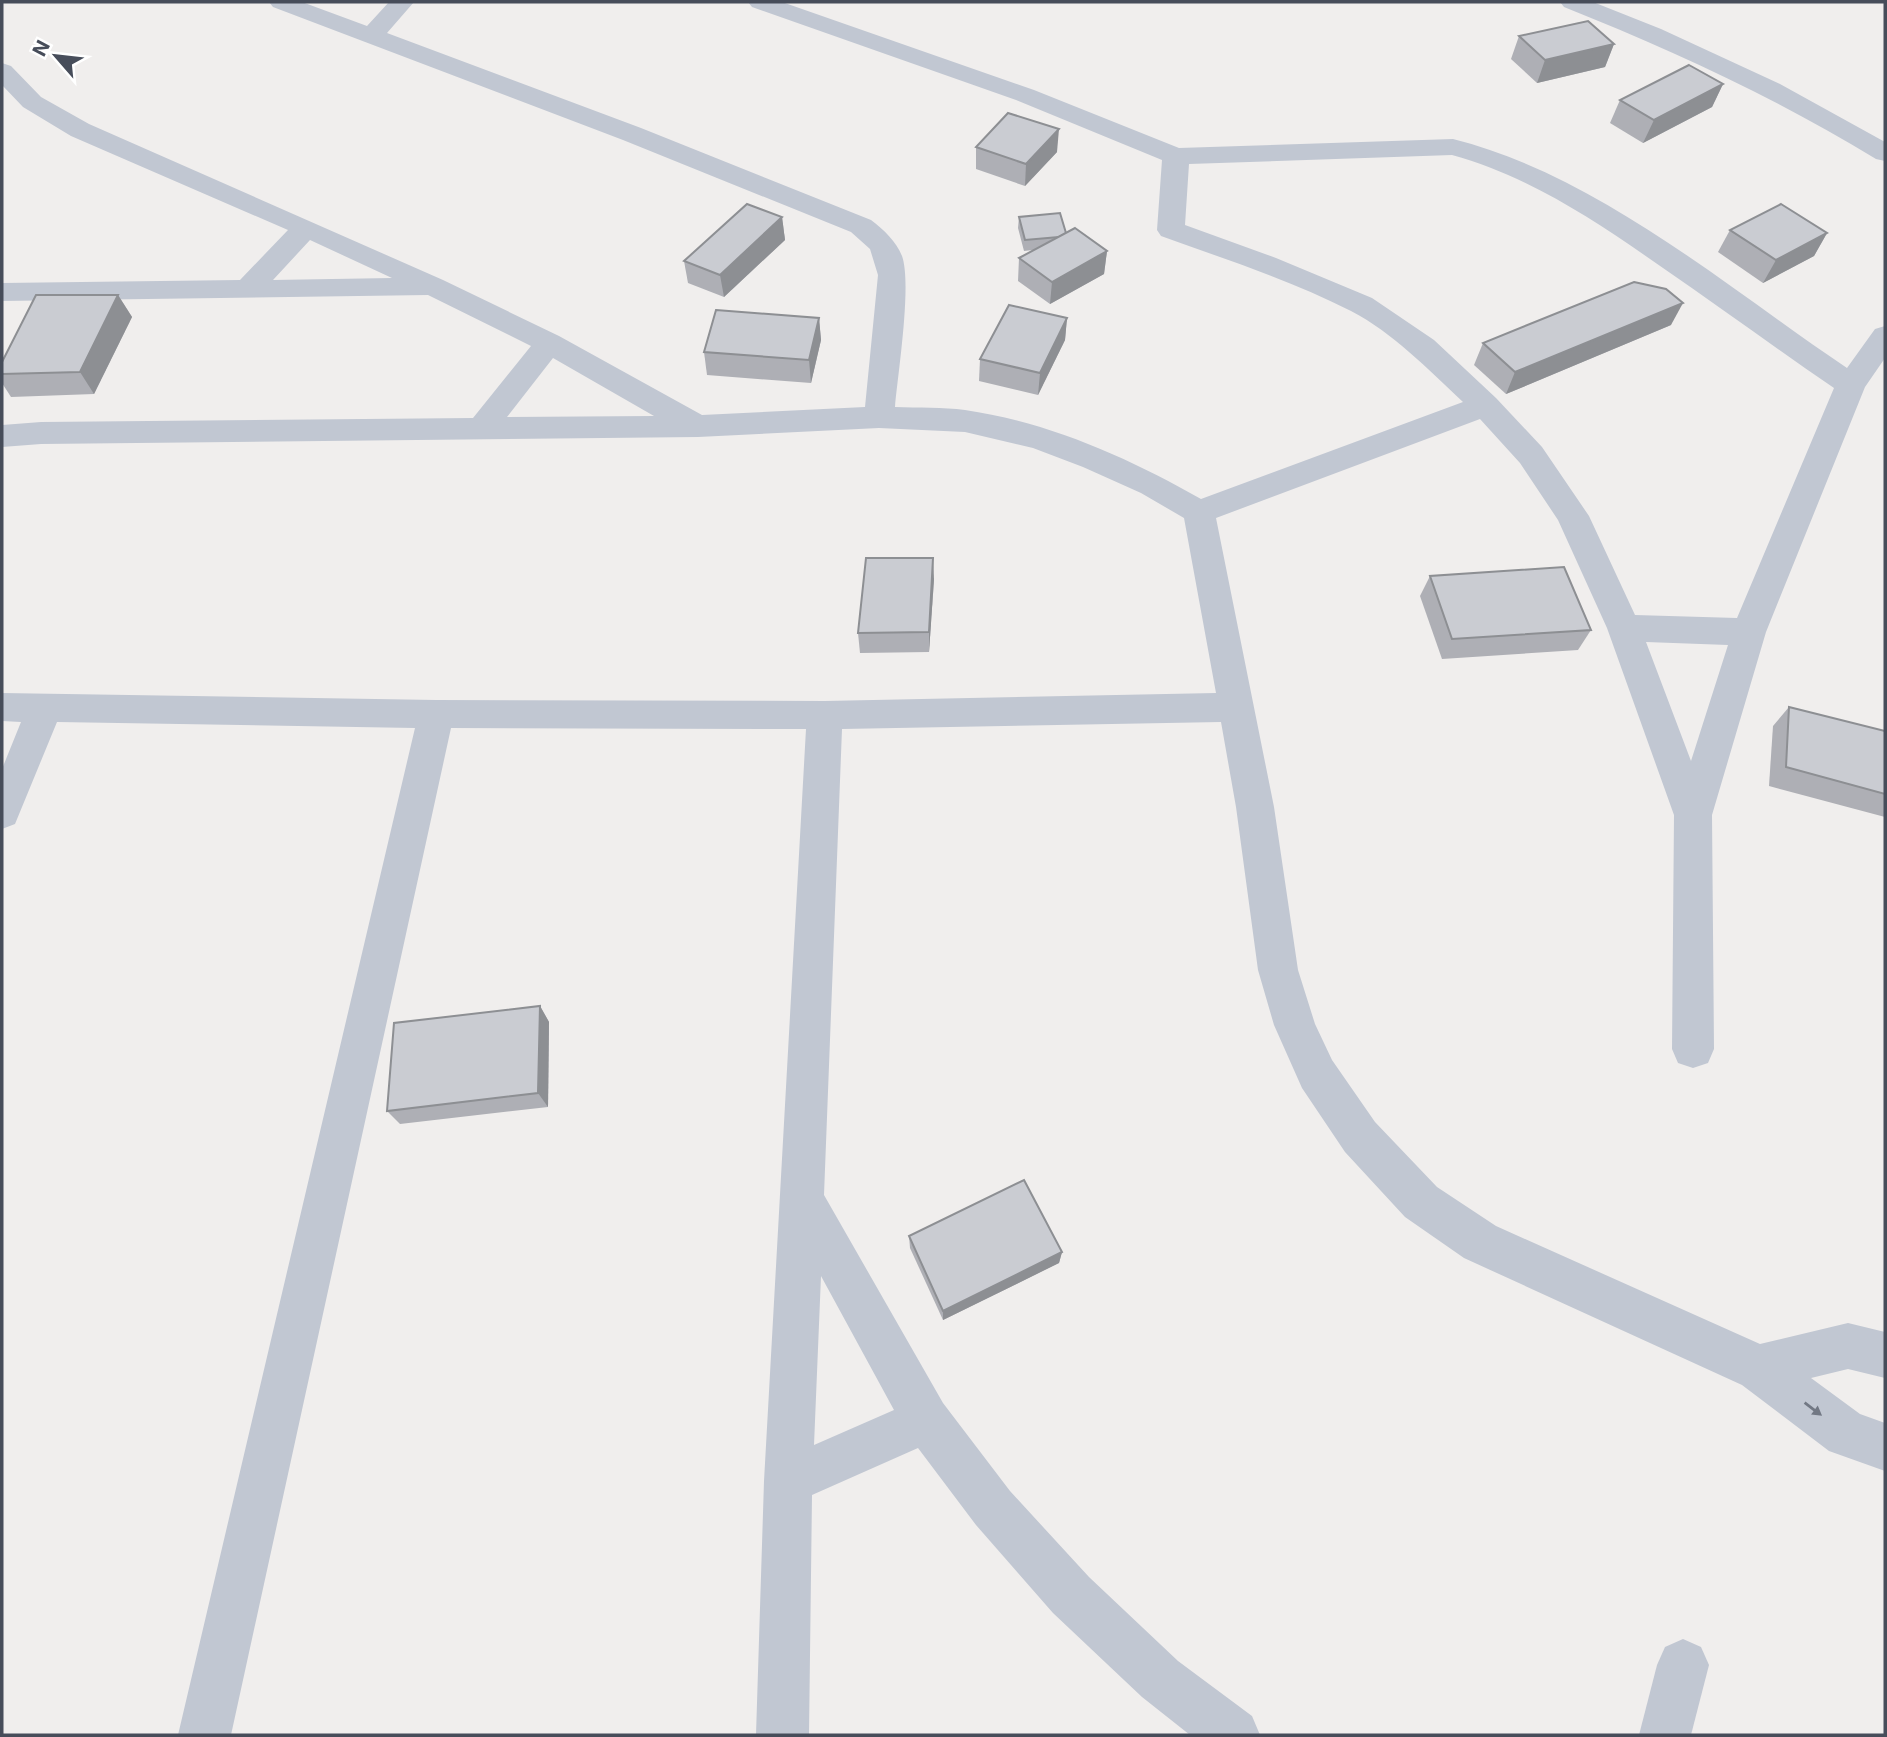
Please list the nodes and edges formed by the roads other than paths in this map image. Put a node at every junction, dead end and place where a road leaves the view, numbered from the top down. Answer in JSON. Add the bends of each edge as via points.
{"nodes":[{"id":1,"x":281,"y":2,"type":"edge"},
{"id":2,"x":402,"y":2,"type":"edge"},
{"id":3,"x":760,"y":2,"type":"edge"},
{"id":4,"x":1572,"y":2,"type":"edge"},
{"id":5,"x":372,"y":36,"type":"junction"},
{"id":6,"x":2,"y":71,"type":"edge"},
{"id":7,"x":1885,"y":153,"type":"edge"},
{"id":8,"x":1175,"y":156,"type":"junction"},
{"id":9,"x":306,"y":228,"type":"junction"},
{"id":10,"x":433,"y":286,"type":"junction"},
{"id":11,"x":248,"y":289,"type":"junction"},
{"id":12,"x":2,"y":292,"type":"edge"},
{"id":13,"x":1885,"y":336,"type":"edge"},
{"id":14,"x":549,"y":343,"type":"junction"},
{"id":15,"x":1851,"y":385,"type":"junction"},
{"id":16,"x":1485,"y":405,"type":"junction"},
{"id":17,"x":879,"y":416,"type":"junction"},
{"id":18,"x":2,"y":423,"type":"edge"},
{"id":19,"x":698,"y":426,"type":"junction"},
{"id":20,"x":483,"y":428,"type":"junction"},
{"id":21,"x":41,"y":433,"type":"junction"},
{"id":22,"x":2,"y":436,"type":"edge"},
{"id":23,"x":1199,"y":512,"type":"junction"},
{"id":24,"x":1624,"y":628,"type":"junction"},
{"id":25,"x":1749,"y":632,"type":"junction"},
{"id":26,"x":1237,"y":707,"type":"junction"},
{"id":27,"x":2,"y":708,"type":"edge"},
{"id":28,"x":45,"y":708,"type":"junction"},
{"id":29,"x":436,"y":714,"type":"junction"},
{"id":30,"x":825,"y":715,"type":"junction"},
{"id":31,"x":2,"y":813,"type":"edge"},
{"id":32,"x":1693,"y":815,"type":"junction"},
{"id":33,"x":1693,"y":1049,"type":"dead end"},
{"id":34,"x":802,"y":1199,"type":"junction"},
{"id":35,"x":1885,"y":1355,"type":"edge"},
{"id":36,"x":1759,"y":1368,"type":"junction"},
{"id":37,"x":926,"y":1420,"type":"junction"},
{"id":38,"x":1885,"y":1447,"type":"edge"},
{"id":39,"x":788,"y":1481,"type":"junction"},
{"id":40,"x":1683,"y":1665,"type":"dead end"},
{"id":41,"x":204,"y":1735,"type":"edge"},
{"id":42,"x":782,"y":1735,"type":"edge"},
{"id":43,"x":1233,"y":1735,"type":"edge"},
{"id":44,"x":1665,"y":1735,"type":"edge"}],
"edges":[{"from":1,"to":5,"type":"street"},
{"from":2,"to":5,"type":"street"},
{"from":3,"to":8,"type":"street","via":[[1026,95]]},
{"from":4,"to":7,"type":"street","via":[[1706,57]]},
{"from":5,"to":17,"type":"street","via":[[785,194],[861,226],[880,239],[890,255],[892,275]]},
{"from":6,"to":9,"type":"street","via":[[32,102],[79,130]]},
{"from":8,"to":15,"type":"street","via":[[1453,147],[1472,151],[1550,183],[1601,214]]},
{"from":8,"to":16,"type":"street","via":[[1171,230],[1362,305],[1423,347]]},
{"from":9,"to":10,"type":"street"},
{"from":9,"to":11,"type":"street"},
{"from":10,"to":11,"type":"street"},
{"from":10,"to":14,"type":"street"},
{"from":11,"to":12,"type":"street"},
{"from":13,"to":15,"type":"street"},
{"from":14,"to":19,"type":"street"},
{"from":14,"to":20,"type":"street"},
{"from":15,"to":25,"type":"street"},
{"from":16,"to":23,"type":"street"},
{"from":16,"to":24,"type":"street","via":[[1531,455],[1573,516]]},
{"from":17,"to":19,"type":"street"},
{"from":17,"to":23,"type":"street","via":[[965,421],[1040,439],[1152,485]]},
{"from":18,"to":21,"type":"street"},
{"from":19,"to":20,"type":"street"},
{"from":20,"to":21,"type":"street"},
{"from":21,"to":22,"type":"street"},
{"from":23,"to":26,"type":"street"},
{"from":24,"to":25,"type":"street"},
{"from":24,"to":32,"type":"street"},
{"from":25,"to":32,"type":"street"},
{"from":26,"to":30,"type":"street"},
{"from":26,"to":36,"type":"street","via":[[1278,970],[1317,1074],[1360,1138],[1420,1202],[1480,1242]]},
{"from":27,"to":28,"type":"street"},
{"from":28,"to":29,"type":"street"},
{"from":28,"to":31,"type":"street"},
{"from":29,"to":30,"type":"street"},
{"from":29,"to":41,"type":"street"},
{"from":30,"to":34,"type":"street"},
{"from":32,"to":33,"type":"street"},
{"from":34,"to":37,"type":"street"},
{"from":34,"to":39,"type":"street"},
{"from":35,"to":36,"type":"street","via":[[1848,1346]]},
{"from":36,"to":38,"type":"street","one_way":true,"via":[[1846,1434]]},
{"from":37,"to":39,"type":"street"},
{"from":37,"to":43,"type":"street","via":[[993,1508],[1070,1595],[1160,1679]]},
{"from":39,"to":42,"type":"street"},
{"from":40,"to":44,"type":"street"}]}
